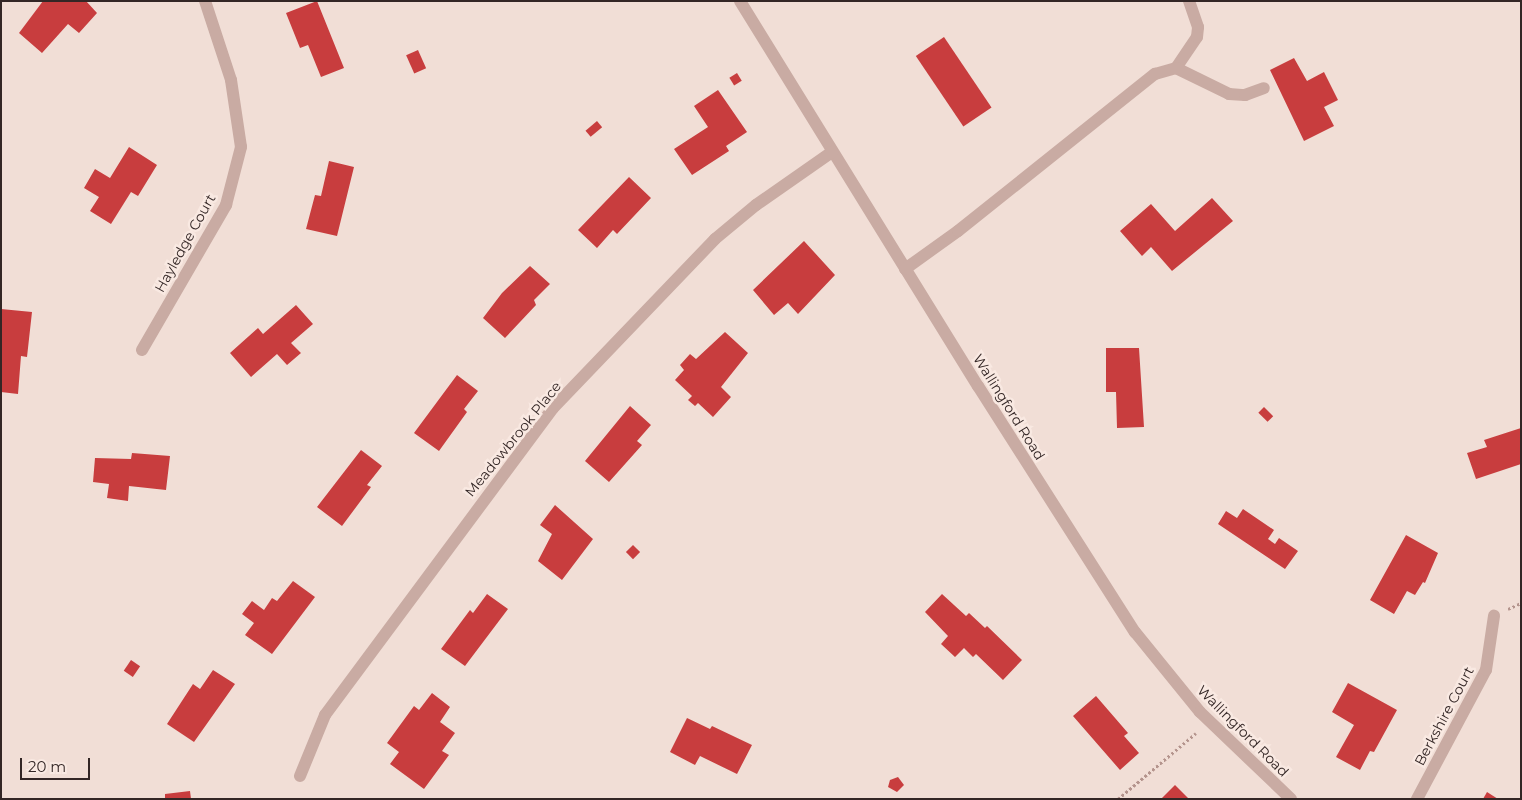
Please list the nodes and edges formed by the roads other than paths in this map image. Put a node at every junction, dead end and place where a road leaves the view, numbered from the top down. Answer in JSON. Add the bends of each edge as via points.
{"nodes":[{"id":1,"x":205,"y":1,"type":"edge"},
{"id":2,"x":740,"y":1,"type":"edge"},
{"id":3,"x":1190,"y":1,"type":"edge"},
{"id":4,"x":1176,"y":68,"type":"junction"},
{"id":5,"x":1264,"y":88,"type":"dead end"},
{"id":6,"x":832,"y":152,"type":"junction"},
{"id":7,"x":905,"y":269,"type":"junction"},
{"id":8,"x":142,"y":350,"type":"dead end"},
{"id":9,"x":1494,"y":616,"type":"dead end"},
{"id":10,"x":300,"y":776,"type":"dead end"},
{"id":11,"x":1291,"y":799,"type":"edge"},
{"id":12,"x":1417,"y":799,"type":"edge"}],
"edges":[{"from":1,"to":8,"type":"street","name":"Hayledge Court","via":[[231,80],[242,146],[226,205]]},
{"from":2,"to":6,"type":"street","name":"Wallingford Road"},
{"from":3,"to":4,"type":"street","via":[[1198,27],[1197,37]]},
{"from":4,"to":5,"type":"street","via":[[1229,94],[1245,95]]},
{"from":4,"to":7,"type":"street","via":[[1155,74],[958,232]]},
{"from":6,"to":7,"type":"street","name":"Wallingford Road"},
{"from":6,"to":10,"type":"street","name":"Meadowbrook Place","via":[[756,205],[715,239],[553,408],[325,715]]},
{"from":7,"to":11,"type":"street","name":"Wallingford Road","via":[[1110,595],[1169,676],[1209,721]]},
{"from":9,"to":12,"type":"street","name":"Berkshire Court","via":[[1486,670]]}]}
